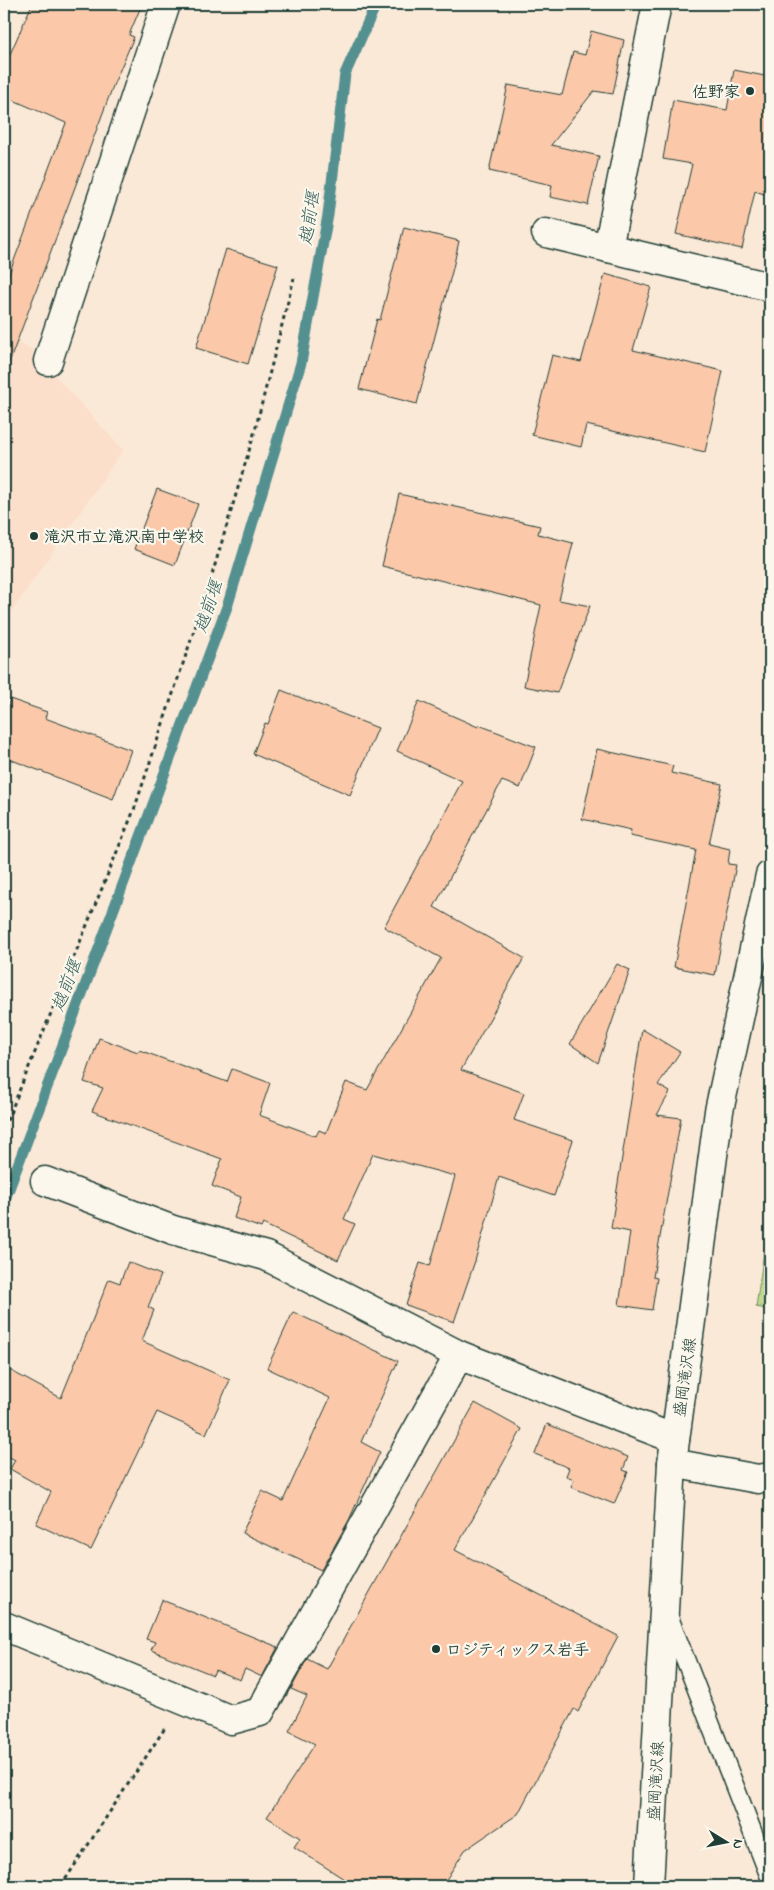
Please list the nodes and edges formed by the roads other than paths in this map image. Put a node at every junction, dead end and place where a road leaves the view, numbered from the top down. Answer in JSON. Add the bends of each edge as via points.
{"nodes":[{"id":1,"x":166,"y":4,"type":"edge"},
{"id":2,"x":657,"y":4,"type":"edge"},
{"id":3,"x":546,"y":233,"type":"dead end"},
{"id":4,"x":608,"y":248,"type":"junction"},
{"id":5,"x":770,"y":287,"type":"edge"},
{"id":6,"x":48,"y":361,"type":"dead end"},
{"id":7,"x":770,"y":875,"type":"edge"},
{"id":8,"x":46,"y":1181,"type":"dead end"},
{"id":9,"x":459,"y":1355,"type":"junction"},
{"id":10,"x":674,"y":1451,"type":"junction"},
{"id":11,"x":770,"y":1477,"type":"edge"},
{"id":12,"x":664,"y":1606,"type":"junction"},
{"id":13,"x":4,"y":1626,"type":"edge"},
{"id":14,"x":770,"y":1878,"type":"edge"},
{"id":15,"x":649,"y":1886,"type":"edge"}],
"edges":[{"from":1,"to":6,"type":"street"},
{"from":2,"to":4,"type":"street"},
{"from":3,"to":4,"type":"street"},
{"from":4,"to":5,"type":"street"},
{"from":7,"to":10,"type":"street","name":"盛岡滝沢線","via":[[719,1111]]},
{"from":8,"to":9,"type":"street","via":[[173,1230],[266,1256]]},
{"from":9,"to":10,"type":"street"},
{"from":9,"to":13,"type":"street","via":[[260,1712],[231,1720]]},
{"from":10,"to":11,"type":"street","via":[[758,1479]]},
{"from":10,"to":12,"type":"street","name":"盛岡滝沢線"},
{"from":12,"to":14,"type":"lane"},
{"from":12,"to":15,"type":"street","name":"盛岡滝沢線"}]}
